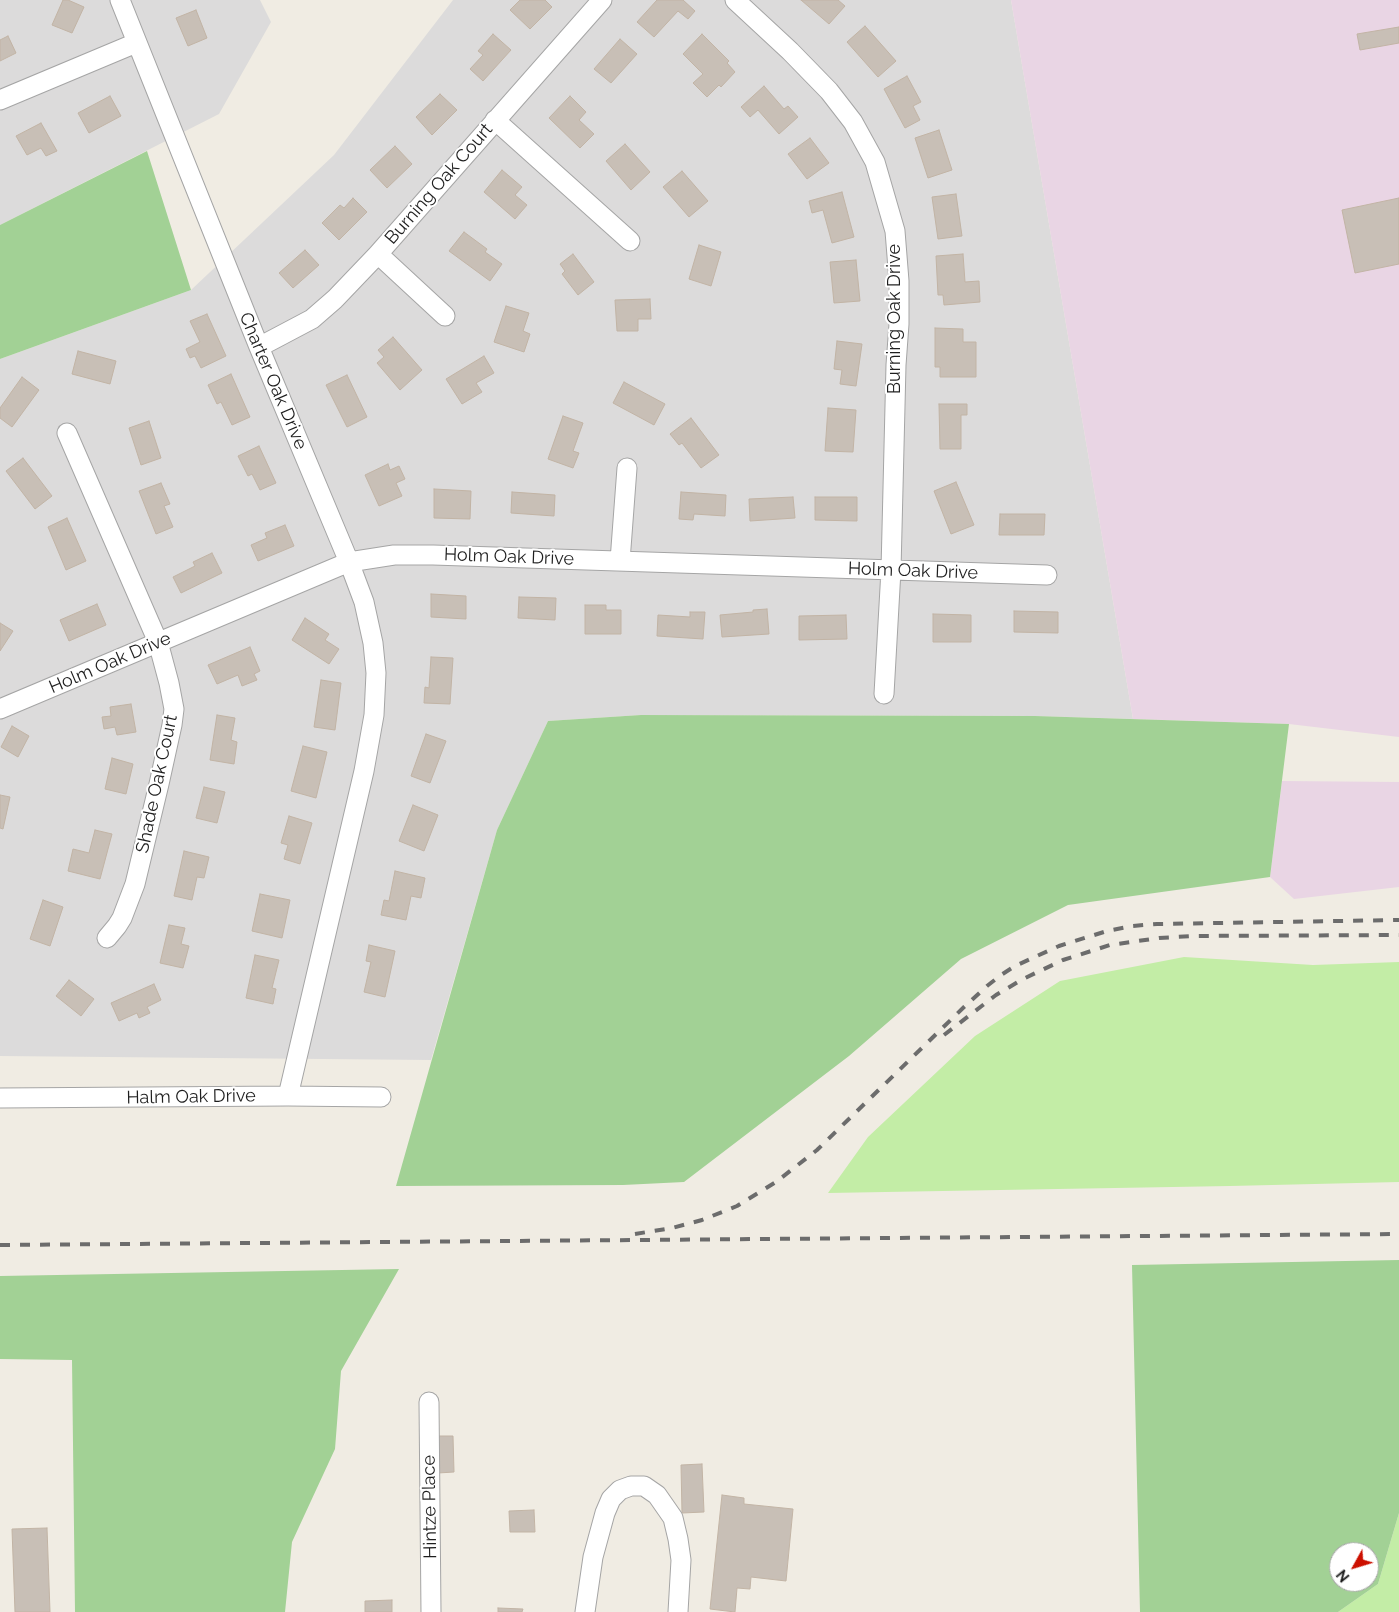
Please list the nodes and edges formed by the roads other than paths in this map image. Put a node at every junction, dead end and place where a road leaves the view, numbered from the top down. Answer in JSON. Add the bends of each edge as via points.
{"nodes":[{"id":1,"x":120,"y":0,"type":"edge"},
{"id":2,"x":602,"y":0,"type":"edge"},
{"id":3,"x":735,"y":0,"type":"edge"},
{"id":4,"x":136,"y":43,"type":"junction"},
{"id":5,"x":0,"y":100,"type":"edge"},
{"id":6,"x":495,"y":120,"type":"junction"},
{"id":7,"x":630,"y":241,"type":"dead end"},
{"id":8,"x":378,"y":254,"type":"junction"},
{"id":9,"x":445,"y":316,"type":"dead end"},
{"id":10,"x":259,"y":347,"type":"junction"},
{"id":11,"x":67,"y":433,"type":"dead end"},
{"id":12,"x":626,"y":468,"type":"dead end"},
{"id":13,"x":349,"y":562,"type":"junction"},
{"id":14,"x":620,"y":562,"type":"junction"},
{"id":15,"x":891,"y":570,"type":"junction"},
{"id":16,"x":1047,"y":576,"type":"dead end"},
{"id":17,"x":158,"y":642,"type":"junction"},
{"id":18,"x":884,"y":694,"type":"dead end"},
{"id":19,"x":0,"y":709,"type":"edge"},
{"id":20,"x":108,"y":938,"type":"dead end"},
{"id":21,"x":288,"y":1096,"type":"junction"},
{"id":22,"x":0,"y":1098,"type":"edge"},
{"id":23,"x":381,"y":1098,"type":"dead end"},
{"id":24,"x":429,"y":1402,"type":"dead end"},
{"id":25,"x":431,"y":1612,"type":"edge"},
{"id":26,"x":585,"y":1612,"type":"edge"},
{"id":27,"x":678,"y":1612,"type":"edge"}],
"edges":[{"from":1,"to":4,"type":"street","name":"Charter Oak Drive"},
{"from":2,"to":6,"type":"street","name":"Burning Oak Court"},
{"from":3,"to":15,"type":"street","name":"Burning Oak Drive","via":[[796,57],[862,134],[875,162],[895,232],[899,324]]},
{"from":4,"to":5,"type":"street"},
{"from":4,"to":10,"type":"street","name":"Charter Oak Drive"},
{"from":6,"to":7,"type":"street"},
{"from":6,"to":8,"type":"street","name":"Burning Oak Court"},
{"from":8,"to":9,"type":"street"},
{"from":8,"to":10,"type":"street","name":"Burning Oak Court","via":[[312,319]]},
{"from":10,"to":13,"type":"street","name":"Charter Oak Drive"},
{"from":11,"to":17,"type":"street","name":"Shade Oak Court"},
{"from":12,"to":14,"type":"street"},
{"from":13,"to":14,"type":"street","name":"Holm Oak Drive","via":[[394,555]]},
{"from":13,"to":17,"type":"street","name":"Holm Oak Drive"},
{"from":13,"to":21,"type":"street","name":"Charter Oak Drive","via":[[364,602],[373,643],[376,674],[374,715],[364,771]]},
{"from":14,"to":15,"type":"street","name":"Holm Oak Drive"},
{"from":15,"to":16,"type":"street","name":"Holm Oak Drive"},
{"from":15,"to":18,"type":"street","name":"Burning Oak Drive"},
{"from":17,"to":19,"type":"street","name":"Holm Oak Drive"},
{"from":17,"to":20,"type":"street","name":"Shade Oak Court","via":[[174,708],[172,725],[135,884],[122,918]]},
{"from":21,"to":22,"type":"street","name":"Halm Oak Drive"},
{"from":21,"to":23,"type":"street","name":"Halm Oak Drive"},
{"from":24,"to":25,"type":"street","name":"Hintze Place"},
{"from":26,"to":27,"type":"street","via":[[593,1557],[605,1513],[611,1499],[620,1490],[631,1486],[644,1486],[657,1494],[673,1518],[681,1560]]}]}
